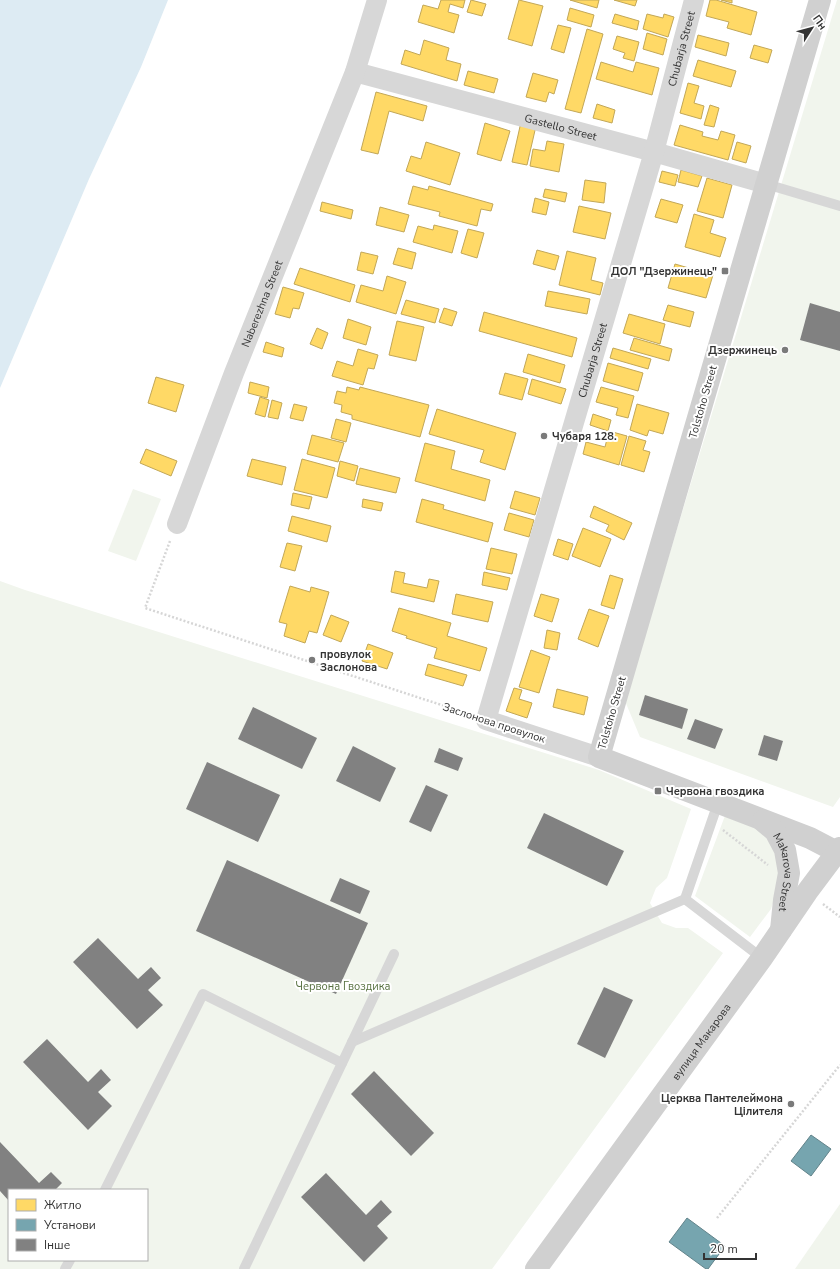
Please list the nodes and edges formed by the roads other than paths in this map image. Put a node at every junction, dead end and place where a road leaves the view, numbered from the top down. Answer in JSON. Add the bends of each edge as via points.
{"nodes":[{"id":1,"x":377,"y":0,"type":"edge"},
{"id":2,"x":694,"y":0,"type":"edge"},
{"id":3,"x":820,"y":0,"type":"edge"},
{"id":4,"x":355,"y":72,"type":"junction"},
{"id":5,"x":654,"y":152,"type":"junction"},
{"id":6,"x":766,"y":184,"type":"junction"},
{"id":7,"x":840,"y":206,"type":"edge"},
{"id":8,"x":177,"y":524,"type":"road end"},
{"id":9,"x":486,"y":720,"type":"joint"},
{"id":10,"x":600,"y":757,"type":"junction"},
{"id":11,"x":718,"y":803,"type":"junction"},
{"id":12,"x":762,"y":820,"type":"junction"},
{"id":13,"x":839,"y":851,"type":"edge"},
{"id":14,"x":685,"y":900,"type":"junction"},
{"id":15,"x":781,"y":931,"type":"junction"},
{"id":16,"x":394,"y":954,"type":"dead end"},
{"id":17,"x":762,"y":958,"type":"junction"},
{"id":18,"x":352,"y":1042,"type":"junction"},
{"id":19,"x":342,"y":1063,"type":"junction"},
{"id":20,"x":105,"y":1189,"type":"edge"},
{"id":21,"x":244,"y":1269,"type":"edge"},
{"id":22,"x":536,"y":1269,"type":"edge"}],
"edges":[{"from":1,"to":4,"type":"street","name":"Naberezhna Street"},
{"from":2,"to":5,"type":"street","name":"Chubarja Street"},
{"from":3,"to":6,"type":"main road","name":"Tolstoho Street"},
{"from":4,"to":5,"type":"street","name":"Gastello Street"},
{"from":4,"to":8,"type":"street","name":"Naberezhna Street","via":[[234,373]]},
{"from":5,"to":6,"type":"street","name":"Gastello Street"},
{"from":5,"to":9,"type":"street","name":"Chubarja Street"},
{"from":6,"to":7,"type":"lane"},
{"from":6,"to":10,"type":"main road","name":"Tolstoho Street"},
{"from":9,"to":10,"type":"street","name":"Заслонова провулок"},
{"from":10,"to":11,"type":"main road","name":"Заслонова провулок"},
{"from":11,"to":12,"type":"main road","name":"Заслонова провулок"},
{"from":11,"to":14,"type":"lane"},
{"from":12,"to":13,"type":"main road","name":"Заслонова провулок"},
{"from":12,"to":15,"type":"main road","name":"Makarova Street","via":[[775,831],[785,850],[789,873]]},
{"from":13,"to":15,"type":"main road","name":"вулиця Макарова"},
{"from":14,"to":17,"type":"lane"},
{"from":14,"to":18,"type":"lane"},
{"from":15,"to":17,"type":"main road","name":"вулиця Макарова"},
{"from":16,"to":18,"type":"lane"},
{"from":17,"to":22,"type":"main road","name":"вулиця Макарова"},
{"from":18,"to":19,"type":"lane"},
{"from":19,"to":20,"type":"lane","via":[[202,994]]},
{"from":19,"to":21,"type":"lane"}]}
